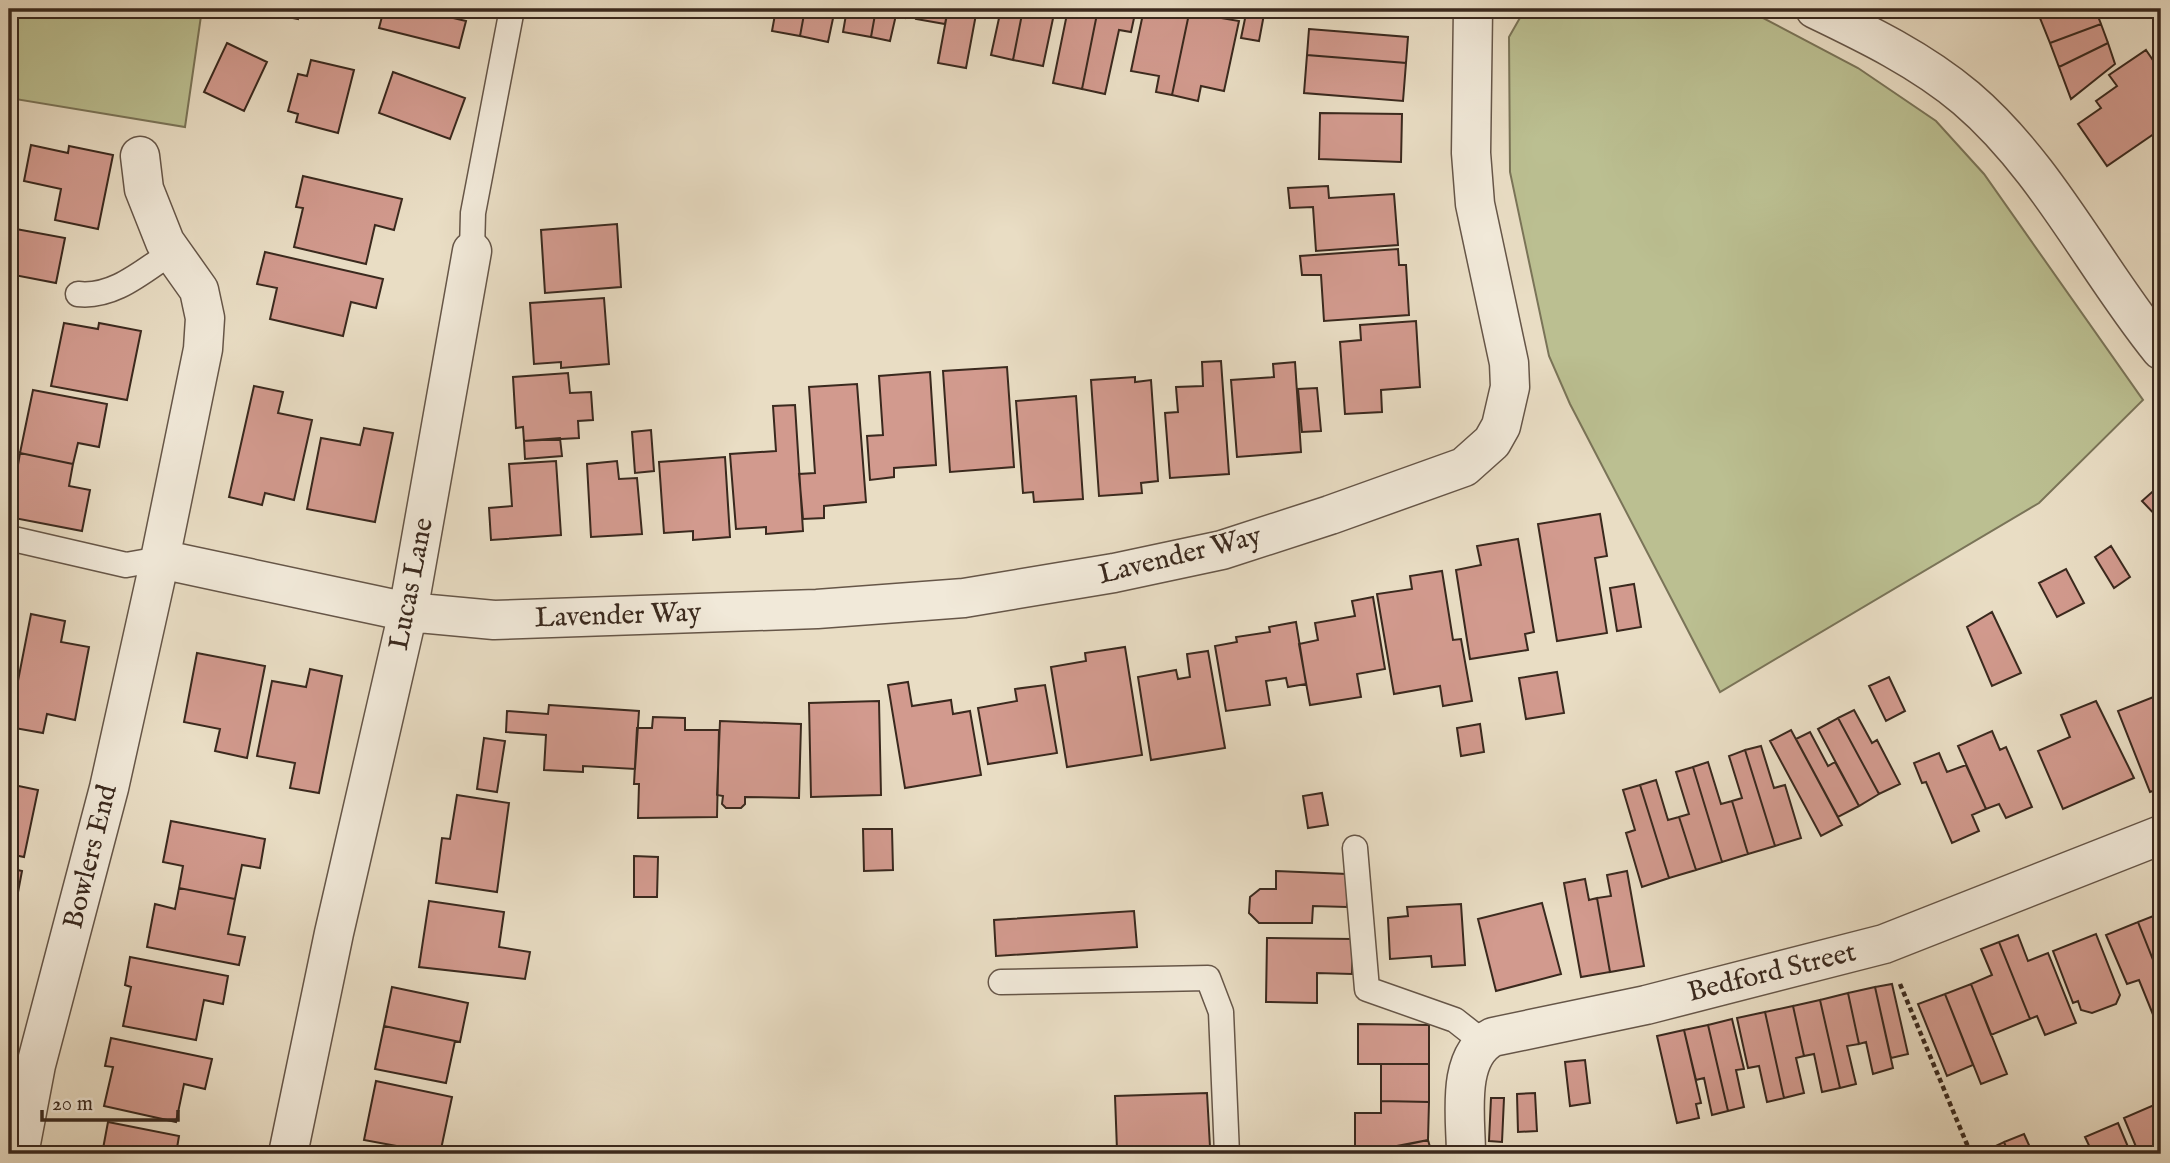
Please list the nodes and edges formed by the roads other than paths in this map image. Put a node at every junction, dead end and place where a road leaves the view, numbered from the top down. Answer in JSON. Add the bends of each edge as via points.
{"nodes":[{"id":1,"x":512,"y":9,"type":"edge"},
{"id":2,"x":1473,"y":9,"type":"edge"},
{"id":3,"x":1815,"y":9,"type":"edge"},
{"id":4,"x":1868,"y":20,"type":"edge"},
{"id":5,"x":140,"y":156,"type":"dead end"},
{"id":6,"x":472,"y":251,"type":"joint"},
{"id":7,"x":172,"y":252,"type":"junction"},
{"id":8,"x":78,"y":294,"type":"dead end"},
{"id":9,"x":2161,"y":350,"type":"edge"},
{"id":10,"x":9,"y":538,"type":"edge"},
{"id":11,"x":160,"y":559,"type":"junction"},
{"id":12,"x":408,"y":612,"type":"junction"},
{"id":13,"x":2161,"y":835,"type":"edge"},
{"id":14,"x":1355,"y":848,"type":"dead end"},
{"id":15,"x":1001,"y":982,"type":"dead end"},
{"id":16,"x":1483,"y":1042,"type":"junction"},
{"id":17,"x":19,"y":1154,"type":"edge"},
{"id":18,"x":288,"y":1154,"type":"edge"},
{"id":19,"x":1227,"y":1154,"type":"edge"},
{"id":20,"x":1466,"y":1154,"type":"edge"}],
"edges":[{"from":1,"to":6,"type":"lane","name":"Lucas Lane","via":[[474,213]]},
{"from":2,"to":12,"type":"street","name":"Lavender Way","via":[[1475,204],[1509,363],[1510,387],[1508,409],[1492,442],[1464,467],[1222,550],[1102,576],[964,598],[656,616],[494,620]]},
{"from":3,"to":4,"type":"street"},
{"from":4,"to":9,"type":"street","via":[[1967,99],[2013,148]]},
{"from":5,"to":7,"type":"street","name":"Bowlers End","via":[[144,189]]},
{"from":6,"to":12,"type":"street","name":"Lucas Lane"},
{"from":7,"to":8,"type":"lane","via":[[112,291]]},
{"from":7,"to":11,"type":"street","name":"Bowlers End","via":[[199,290],[205,318],[203,349]]},
{"from":10,"to":11,"type":"lane","via":[[126,565]]},
{"from":11,"to":12,"type":"street"},
{"from":11,"to":17,"type":"street","name":"Bowlers End","via":[[109,788],[36,1065]]},
{"from":12,"to":18,"type":"street","name":"Lucas Lane"},
{"from":13,"to":16,"type":"street","name":"Bedford Street","via":[[1884,944]]},
{"from":14,"to":16,"type":"lane","via":[[1367,989],[1455,1020]]},
{"from":15,"to":19,"type":"lane","via":[[1208,978],[1221,1012]]},
{"from":16,"to":20,"type":"street","via":[[1468,1073]]}]}
